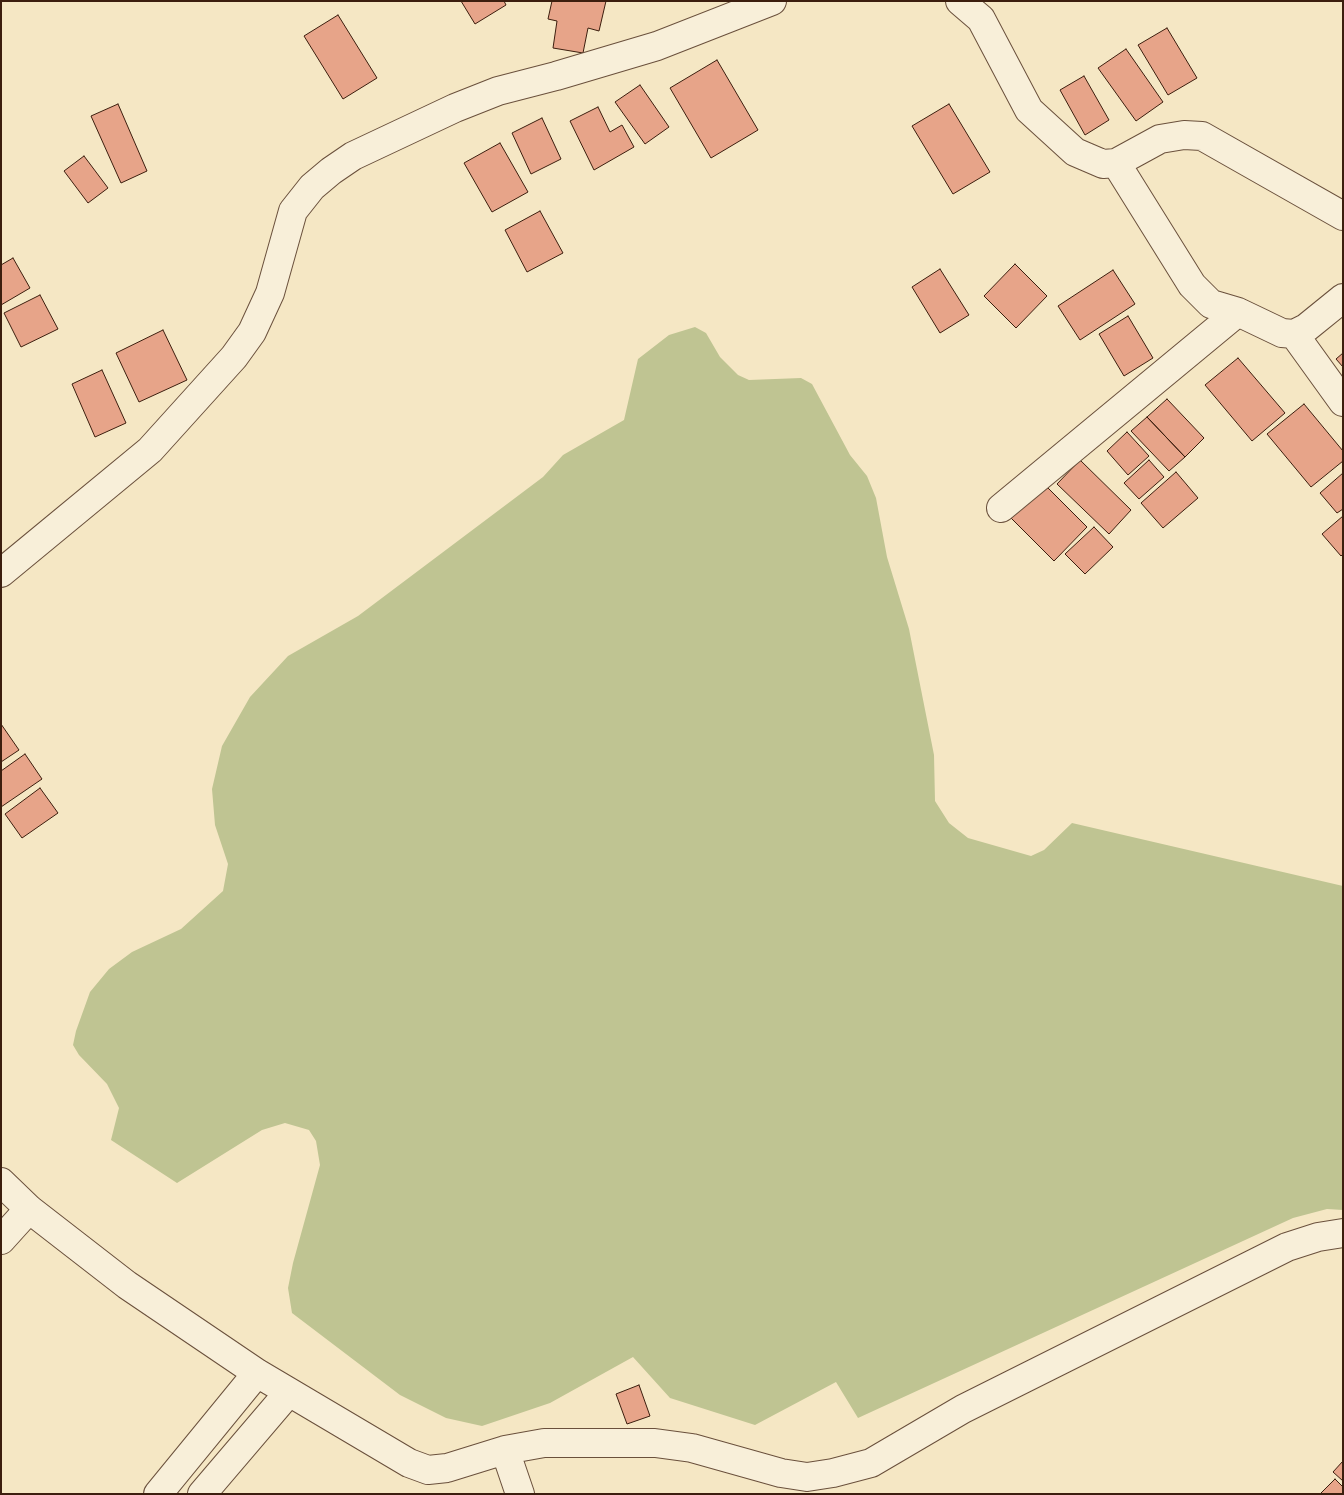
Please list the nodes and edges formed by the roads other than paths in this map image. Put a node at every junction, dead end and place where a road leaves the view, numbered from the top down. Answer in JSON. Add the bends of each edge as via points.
{"nodes":[{"id":1,"x":772,"y":1,"type":"edge"},
{"id":2,"x":960,"y":1,"type":"edge"},
{"id":3,"x":1116,"y":162,"type":"junction"},
{"id":4,"x":1343,"y":216,"type":"edge"},
{"id":5,"x":1343,"y":298,"type":"edge"},
{"id":6,"x":1238,"y":312,"type":"junction"},
{"id":7,"x":1294,"y":334,"type":"junction"},
{"id":8,"x":1343,"y":402,"type":"edge"},
{"id":9,"x":1001,"y":508,"type":"dead end"},
{"id":10,"x":1,"y":573,"type":"edge"},
{"id":11,"x":1,"y":1182,"type":"edge"},
{"id":12,"x":29,"y":1209,"type":"junction"},
{"id":13,"x":1343,"y":1233,"type":"edge"},
{"id":14,"x":1,"y":1240,"type":"edge"},
{"id":15,"x":257,"y":1373,"type":"junction"},
{"id":16,"x":289,"y":1392,"type":"junction"},
{"id":17,"x":505,"y":1450,"type":"junction"},
{"id":18,"x":158,"y":1494,"type":"edge"},
{"id":19,"x":202,"y":1494,"type":"edge"},
{"id":20,"x":520,"y":1494,"type":"edge"}],
"edges":[{"from":1,"to":10,"type":"street","via":[[657,46],[498,91],[353,156],[331,171],[312,187],[293,211],[270,293],[252,332],[234,357],[150,450]]},
{"from":2,"to":3,"type":"street","via":[[981,19],[1029,110],[1076,152],[1103,164]]},
{"from":3,"to":4,"type":"street","via":[[1160,139],[1202,136]]},
{"from":3,"to":6,"type":"street","via":[[1200,296],[1210,304]]},
{"from":5,"to":7,"type":"street"},
{"from":6,"to":7,"type":"street","via":[[1282,333]]},
{"from":6,"to":9,"type":"street"},
{"from":7,"to":8,"type":"street"},
{"from":11,"to":12,"type":"street"},
{"from":12,"to":14,"type":"street"},
{"from":12,"to":15,"type":"street","via":[[127,1285]]},
{"from":13,"to":17,"type":"street","via":[[1287,1247],[963,1409],[871,1463],[833,1474],[807,1477],[782,1473],[692,1448],[655,1443],[544,1443]]},
{"from":15,"to":16,"type":"street"},
{"from":15,"to":18,"type":"street"},
{"from":16,"to":17,"type":"street","via":[[409,1463],[428,1470],[447,1468]]},
{"from":16,"to":19,"type":"street"},
{"from":17,"to":20,"type":"street"}]}
